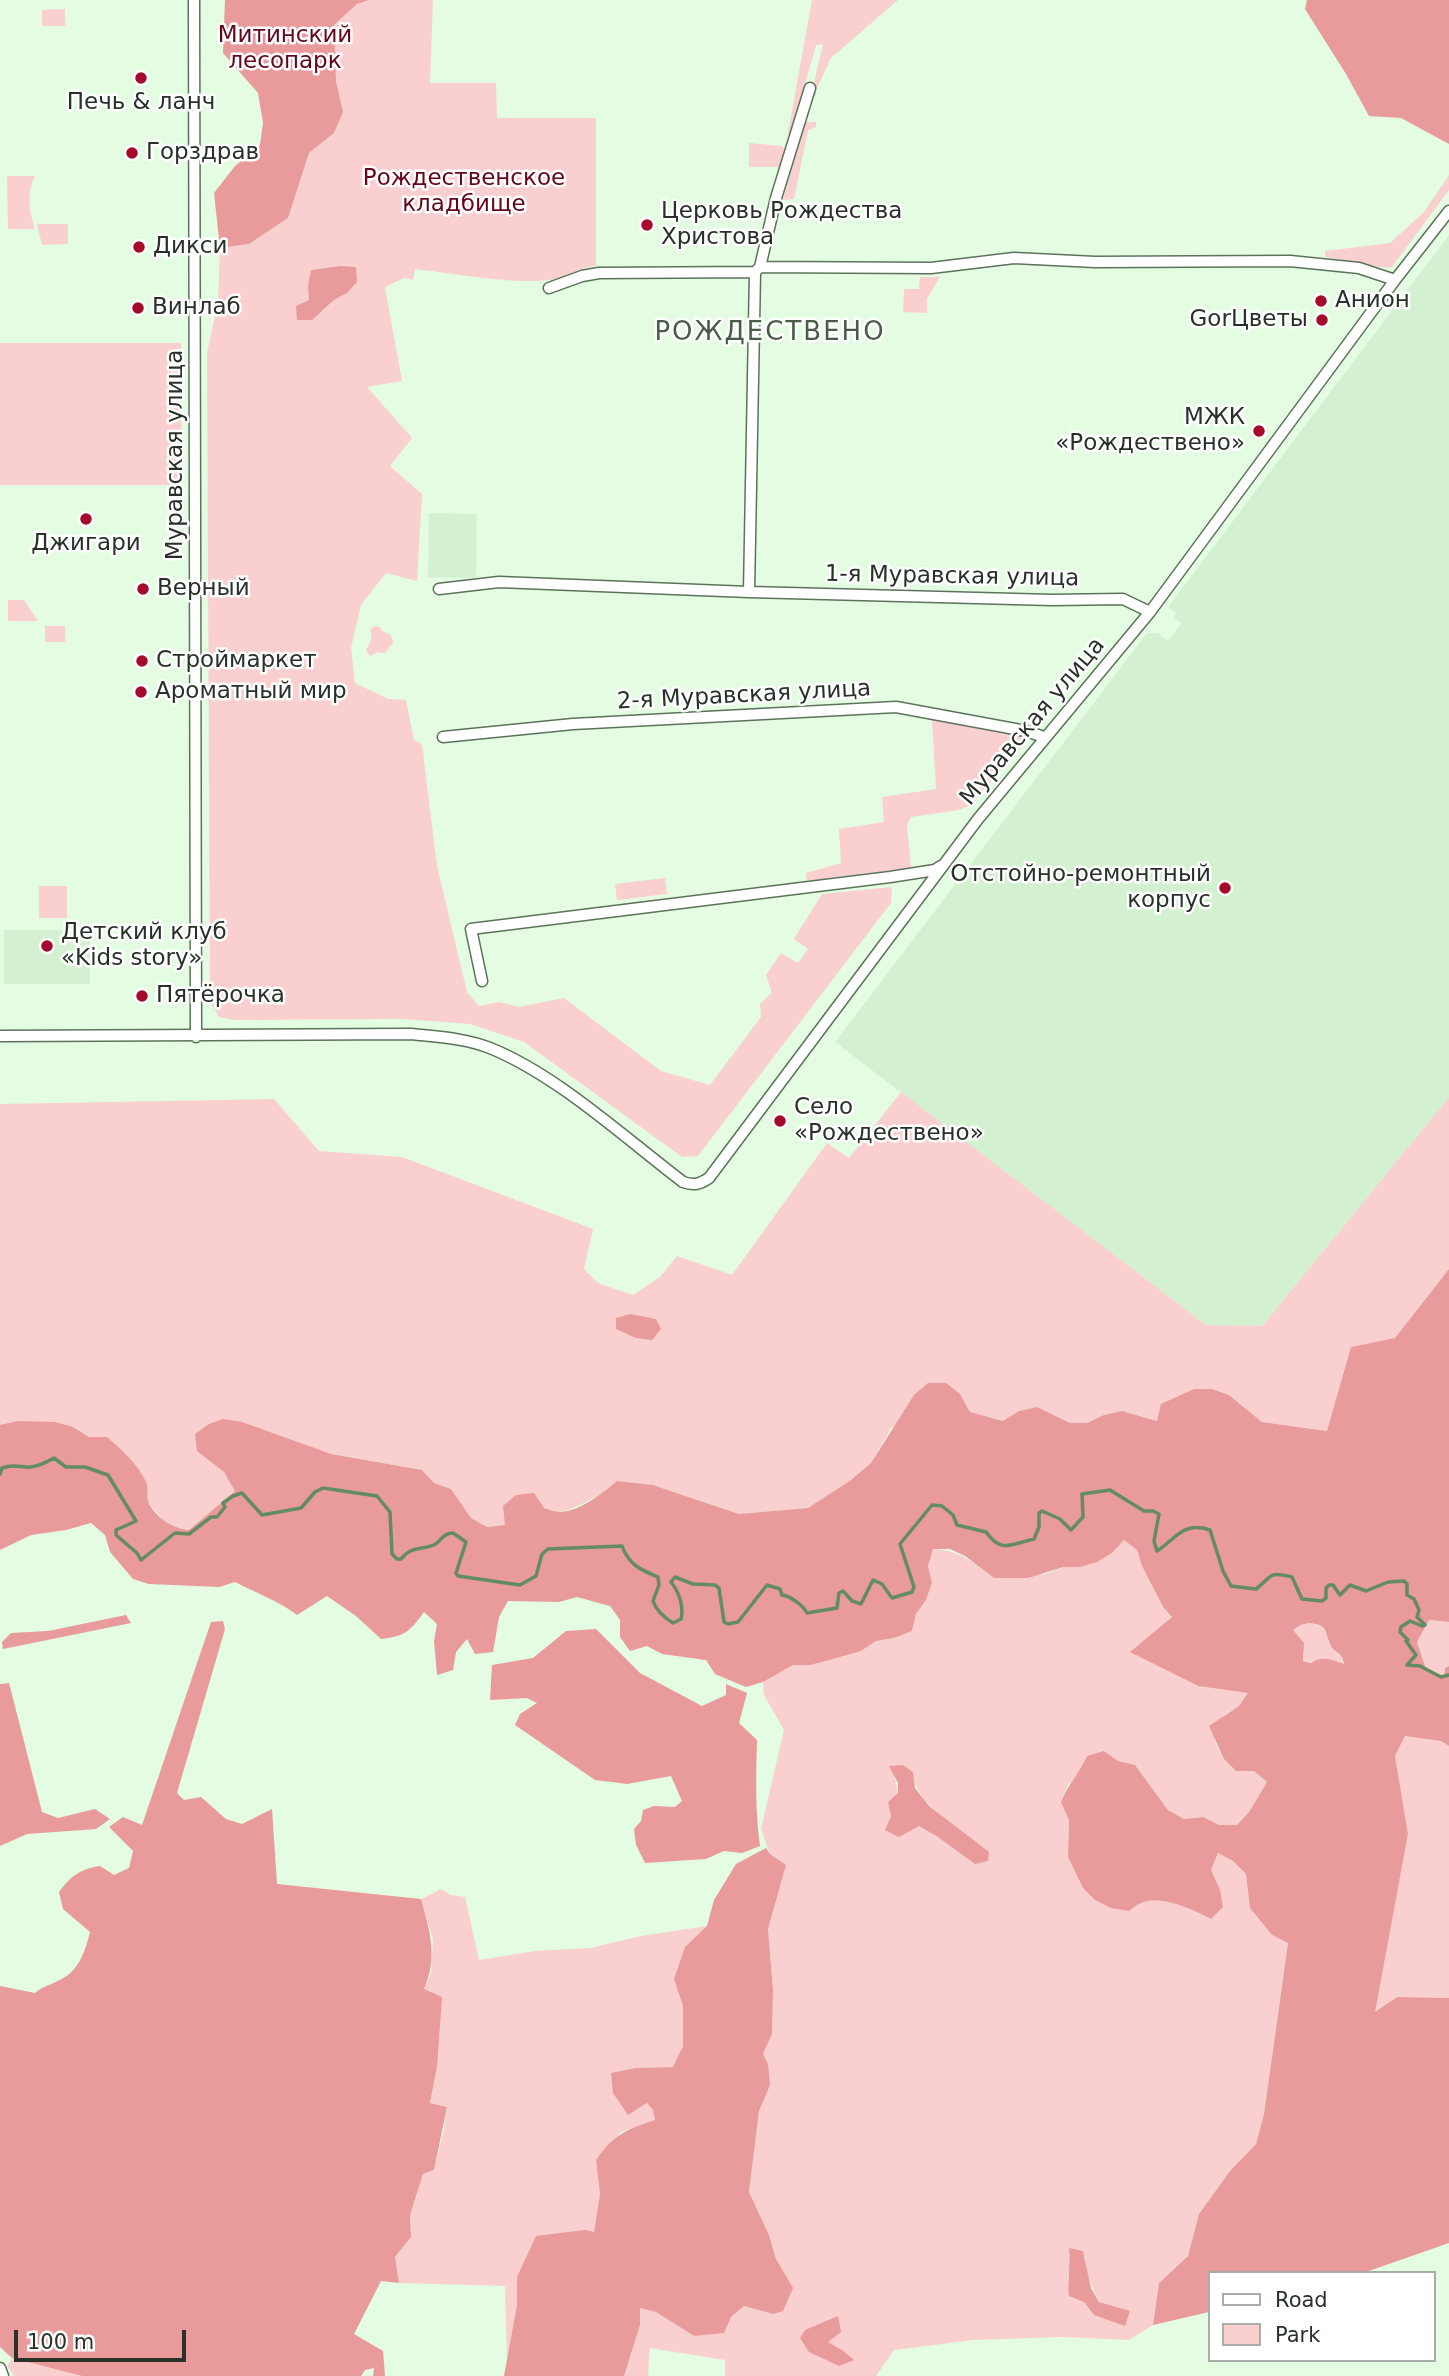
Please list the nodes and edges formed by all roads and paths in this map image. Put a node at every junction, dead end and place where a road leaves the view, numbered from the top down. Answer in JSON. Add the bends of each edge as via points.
{"nodes":[{"id":1,"x":194,"y":0,"type":"edge"},
{"id":2,"x":810,"y":88,"type":"dead end"},
{"id":3,"x":1449,"y":211,"type":"edge"},
{"id":4,"x":758,"y":269,"type":"junction"},
{"id":5,"x":1395,"y":279,"type":"junction"},
{"id":6,"x":549,"y":288,"type":"dead end"},
{"id":7,"x":439,"y":589,"type":"dead end"},
{"id":8,"x":749,"y":592,"type":"junction"},
{"id":9,"x":1150,"y":612,"type":"junction"},
{"id":10,"x":443,"y":737,"type":"dead end"},
{"id":11,"x":1044,"y":737,"type":"junction"},
{"id":12,"x":945,"y":863,"type":"junction"},
{"id":13,"x":482,"y":981,"type":"dead end"},
{"id":14,"x":0,"y":1036,"type":"edge"},
{"id":15,"x":196,"y":1037,"type":"junction"},
{"id":16,"x":0,"y":2368,"type":"edge"},
{"id":17,"x":3,"y":2376,"type":"edge"}],
"edges":[{"from":1,"to":15,"type":"street","name":"Муравская улица"},
{"from":2,"to":4,"type":"street"},
{"from":3,"to":5,"type":"street","name":"Муравская улица"},
{"from":4,"to":5,"type":"street","via":[[931,268],[1014,258],[1290,261],[1359,268]]},
{"from":4,"to":6,"type":"street","via":[[599,273]]},
{"from":4,"to":8,"type":"street"},
{"from":5,"to":9,"type":"street","name":"Муравская улица"},
{"from":7,"to":8,"type":"street","name":"1-я Муравская улица","via":[[499,582]]},
{"from":8,"to":9,"type":"street","name":"1-я Муравская улица","via":[[1123,599]]},
{"from":9,"to":11,"type":"street","name":"Муравская улица"},
{"from":10,"to":11,"type":"street","name":"2-я Муравская улица","via":[[573,724],[896,707]]},
{"from":11,"to":12,"type":"street","name":"Муравская улица"},
{"from":12,"to":13,"type":"street","via":[[924,872],[471,929]]},
{"from":12,"to":15,"type":"street","name":"Муравская улица","via":[[709,1178],[696,1185],[683,1182],[523,1063],[487,1047],[411,1034]]},
{"from":14,"to":15,"type":"street"},
{"from":16,"to":17,"type":"street"}]}
